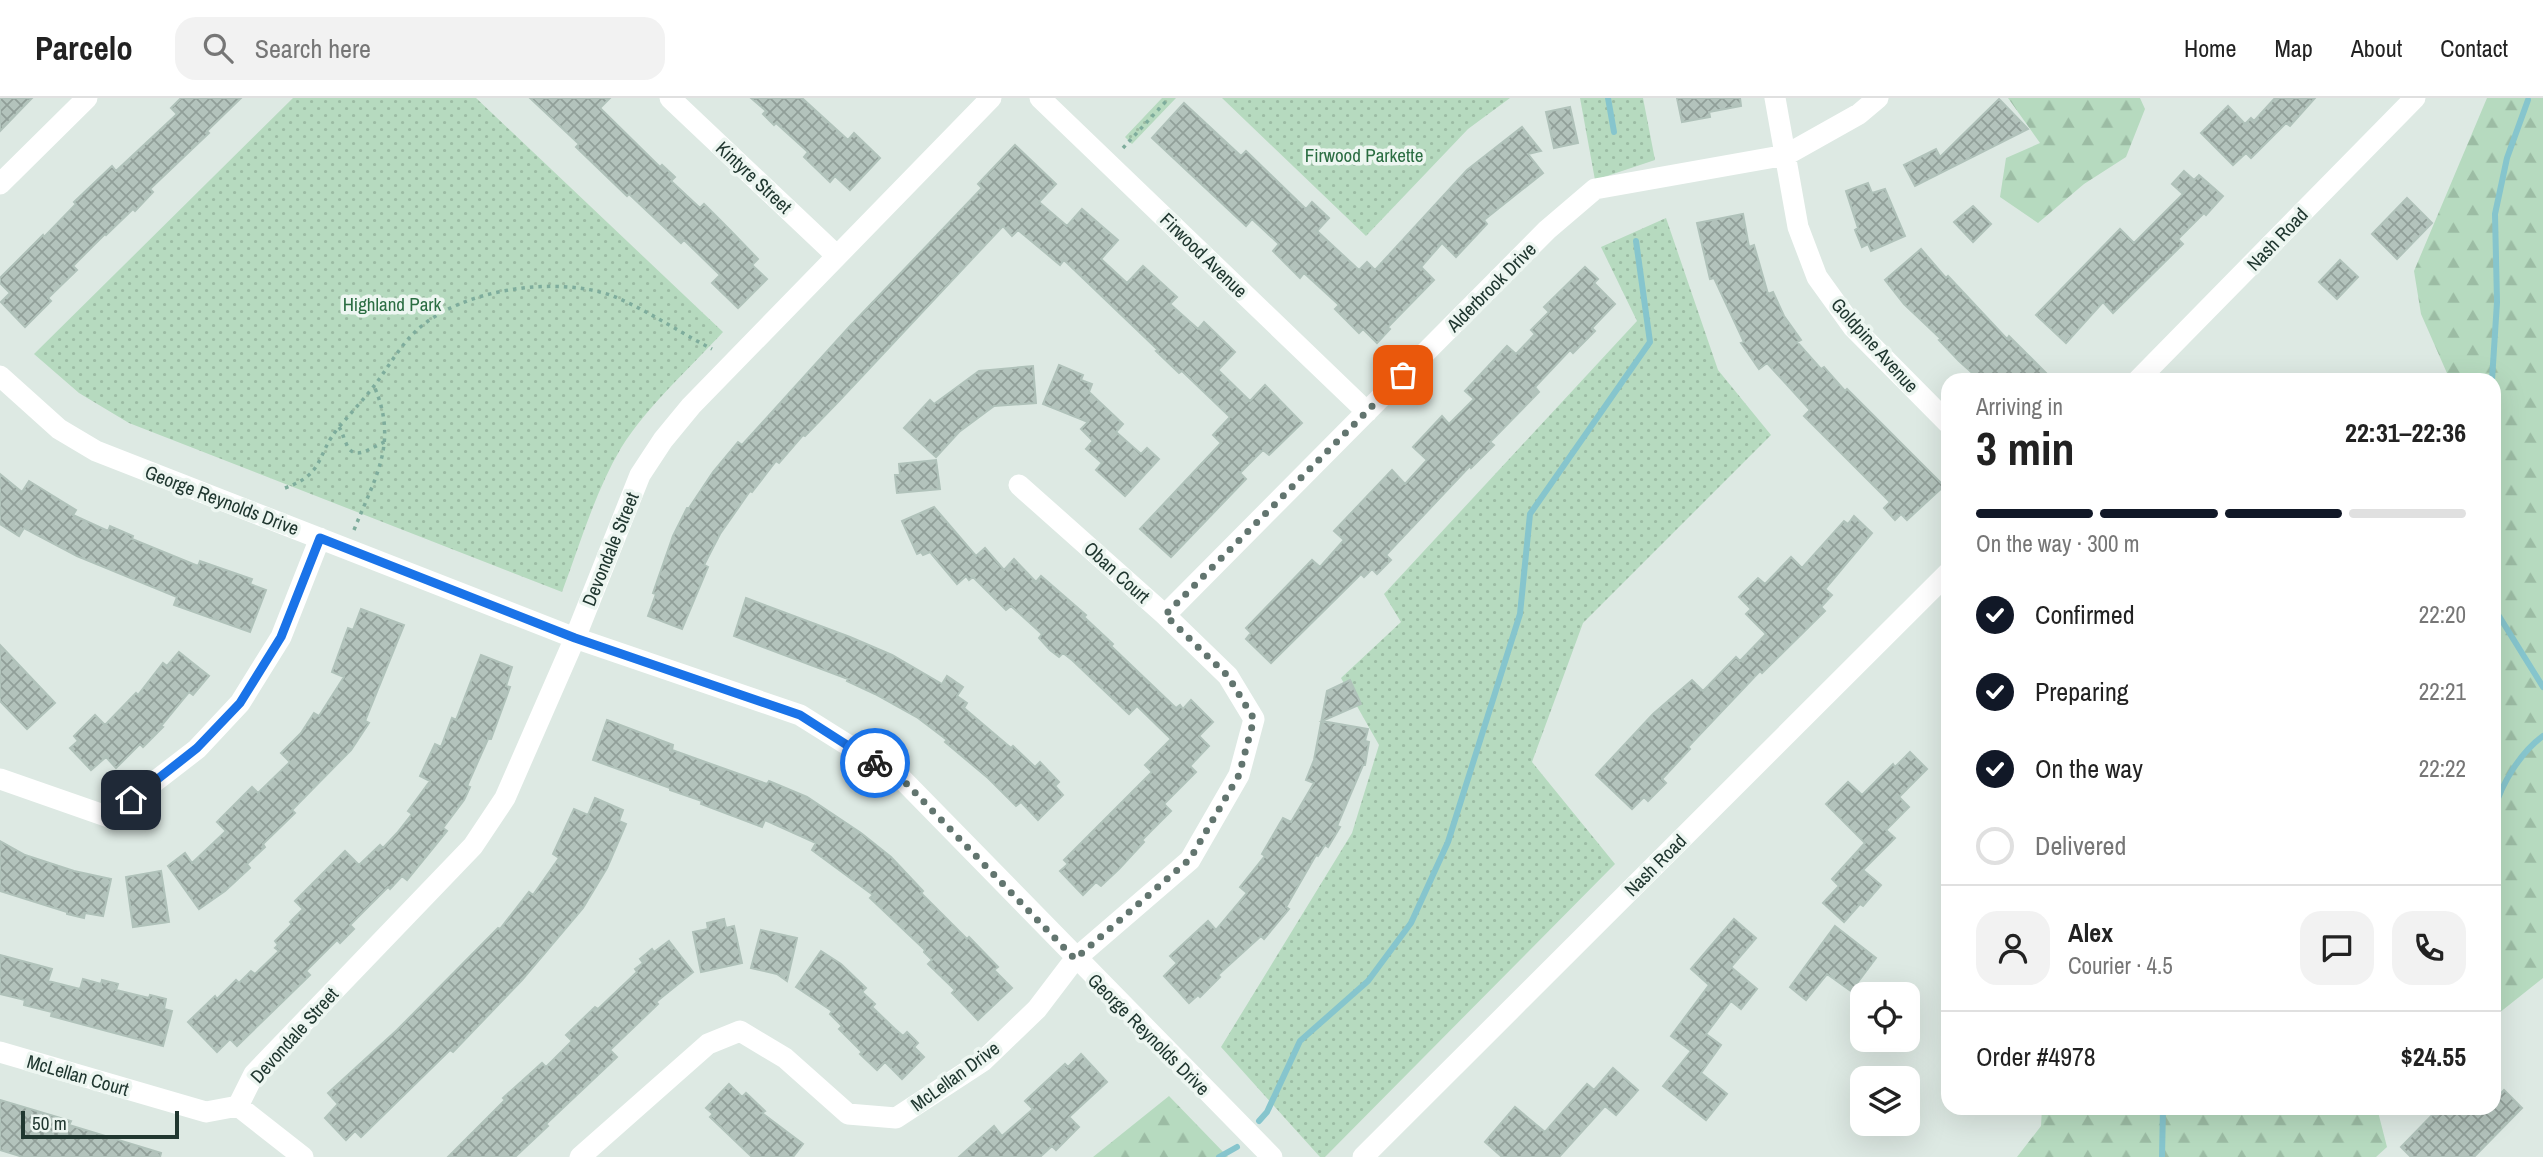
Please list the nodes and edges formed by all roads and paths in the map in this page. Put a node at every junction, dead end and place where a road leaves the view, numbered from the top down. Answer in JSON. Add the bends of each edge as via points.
{"nodes":[{"id":1,"x":87,"y":98,"type":"edge"},
{"id":2,"x":670,"y":98,"type":"edge"},
{"id":3,"x":991,"y":98,"type":"edge"},
{"id":4,"x":1040,"y":98,"type":"edge"},
{"id":5,"x":1169,"y":98,"type":"edge"},
{"id":6,"x":1775,"y":98,"type":"edge"},
{"id":7,"x":1878,"y":98,"type":"edge"},
{"id":8,"x":2415,"y":98,"type":"edge"},
{"id":9,"x":1786,"y":155,"type":"junction"},
{"id":10,"x":1109,"y":163,"type":"junction"},
{"id":11,"x":0,"y":184,"type":"edge"},
{"id":12,"x":837,"y":256,"type":"junction"},
{"id":13,"x":712,"y":349,"type":"dead end"},
{"id":14,"x":2145,"y":373,"type":"edge"},
{"id":15,"x":0,"y":376,"type":"edge"},
{"id":16,"x":374,"y":386,"type":"junction"},
{"id":17,"x":1367,"y":412,"type":"junction"},
{"id":18,"x":1941,"y":416,"type":"edge"},
{"id":19,"x":339,"y":427,"type":"junction"},
{"id":20,"x":386,"y":441,"type":"junction"},
{"id":21,"x":1019,"y":485,"type":"dead end"},
{"id":22,"x":285,"y":488,"type":"dead end"},
{"id":23,"x":320,"y":538,"type":"junction"},
{"id":24,"x":346,"y":548,"type":"junction"},
{"id":25,"x":1941,"y":580,"type":"edge"},
{"id":26,"x":1165,"y":615,"type":"junction"},
{"id":27,"x":575,"y":638,"type":"junction"},
{"id":28,"x":0,"y":779,"type":"edge"},
{"id":29,"x":1075,"y":959,"type":"junction"},
{"id":30,"x":0,"y":1052,"type":"edge"},
{"id":31,"x":238,"y":1106,"type":"junction"},
{"id":32,"x":303,"y":1157,"type":"edge"},
{"id":33,"x":580,"y":1157,"type":"edge"},
{"id":34,"x":1272,"y":1157,"type":"edge"},
{"id":35,"x":1363,"y":1157,"type":"edge"}],
"edges":[{"from":1,"to":11,"type":"street"},
{"from":2,"to":12,"type":"street","name":"Kintyre Street"},
{"from":3,"to":12,"type":"street","name":"Devondale Street"},
{"from":4,"to":10,"type":"street","name":"Firwood Avenue"},
{"from":5,"to":10,"type":"path"},
{"from":6,"to":9,"type":"street","name":"Goldpine Avenue"},
{"from":7,"to":9,"type":"street","name":"Alderbrook Drive"},
{"from":8,"to":14,"type":"street","name":"Nash Road"},
{"from":9,"to":17,"type":"street","name":"Alderbrook Drive","via":[[1595,189],[1547,230]]},
{"from":9,"to":18,"type":"street","name":"Goldpine Avenue","via":[[1798,226],[1817,278],[1853,327]]},
{"from":10,"to":17,"type":"street","name":"Firwood Avenue"},
{"from":12,"to":27,"type":"street","name":"Devondale Street","via":[[663,440],[640,475]]},
{"from":13,"to":16,"type":"path","via":[[613,296],[587,289],[529,286],[483,294],[425,323]]},
{"from":15,"to":23,"type":"street","name":"George Reynolds Drive","via":[[58,429],[96,451]]},
{"from":16,"to":19,"type":"path"},
{"from":16,"to":20,"type":"path","via":[[386,419]]},
{"from":17,"to":26,"type":"street","name":"Alderbrook Drive"},
{"from":19,"to":20,"type":"path","via":[[355,453]]},
{"from":19,"to":22,"type":"path","via":[[311,475]]},
{"from":20,"to":24,"type":"path"},
{"from":21,"to":26,"type":"street","name":"Oban Court"},
{"from":23,"to":24,"type":"street","name":"George Reynolds Drive"},
{"from":23,"to":28,"type":"street","via":[[281,637],[240,703],[197,748],[108,817]]},
{"from":24,"to":27,"type":"street","name":"George Reynolds Drive"},
{"from":25,"to":35,"type":"street","name":"Nash Road"},
{"from":26,"to":29,"type":"street","name":"Oban Court","via":[[1228,676],[1254,719],[1239,775],[1190,859]]},
{"from":27,"to":29,"type":"street","name":"George Reynolds Drive","via":[[800,715],[902,779]]},
{"from":27,"to":31,"type":"street","name":"Devondale Street","via":[[505,798],[473,846],[254,1074]]},
{"from":29,"to":33,"type":"street","name":"McLellan Drive","via":[[1037,1009],[982,1061],[895,1118],[848,1114],[785,1058],[740,1031],[708,1044]]},
{"from":29,"to":34,"type":"street","name":"George Reynolds Drive"},
{"from":30,"to":31,"type":"street","name":"McLellan Court","via":[[206,1112]]},
{"from":31,"to":32,"type":"street"}]}
